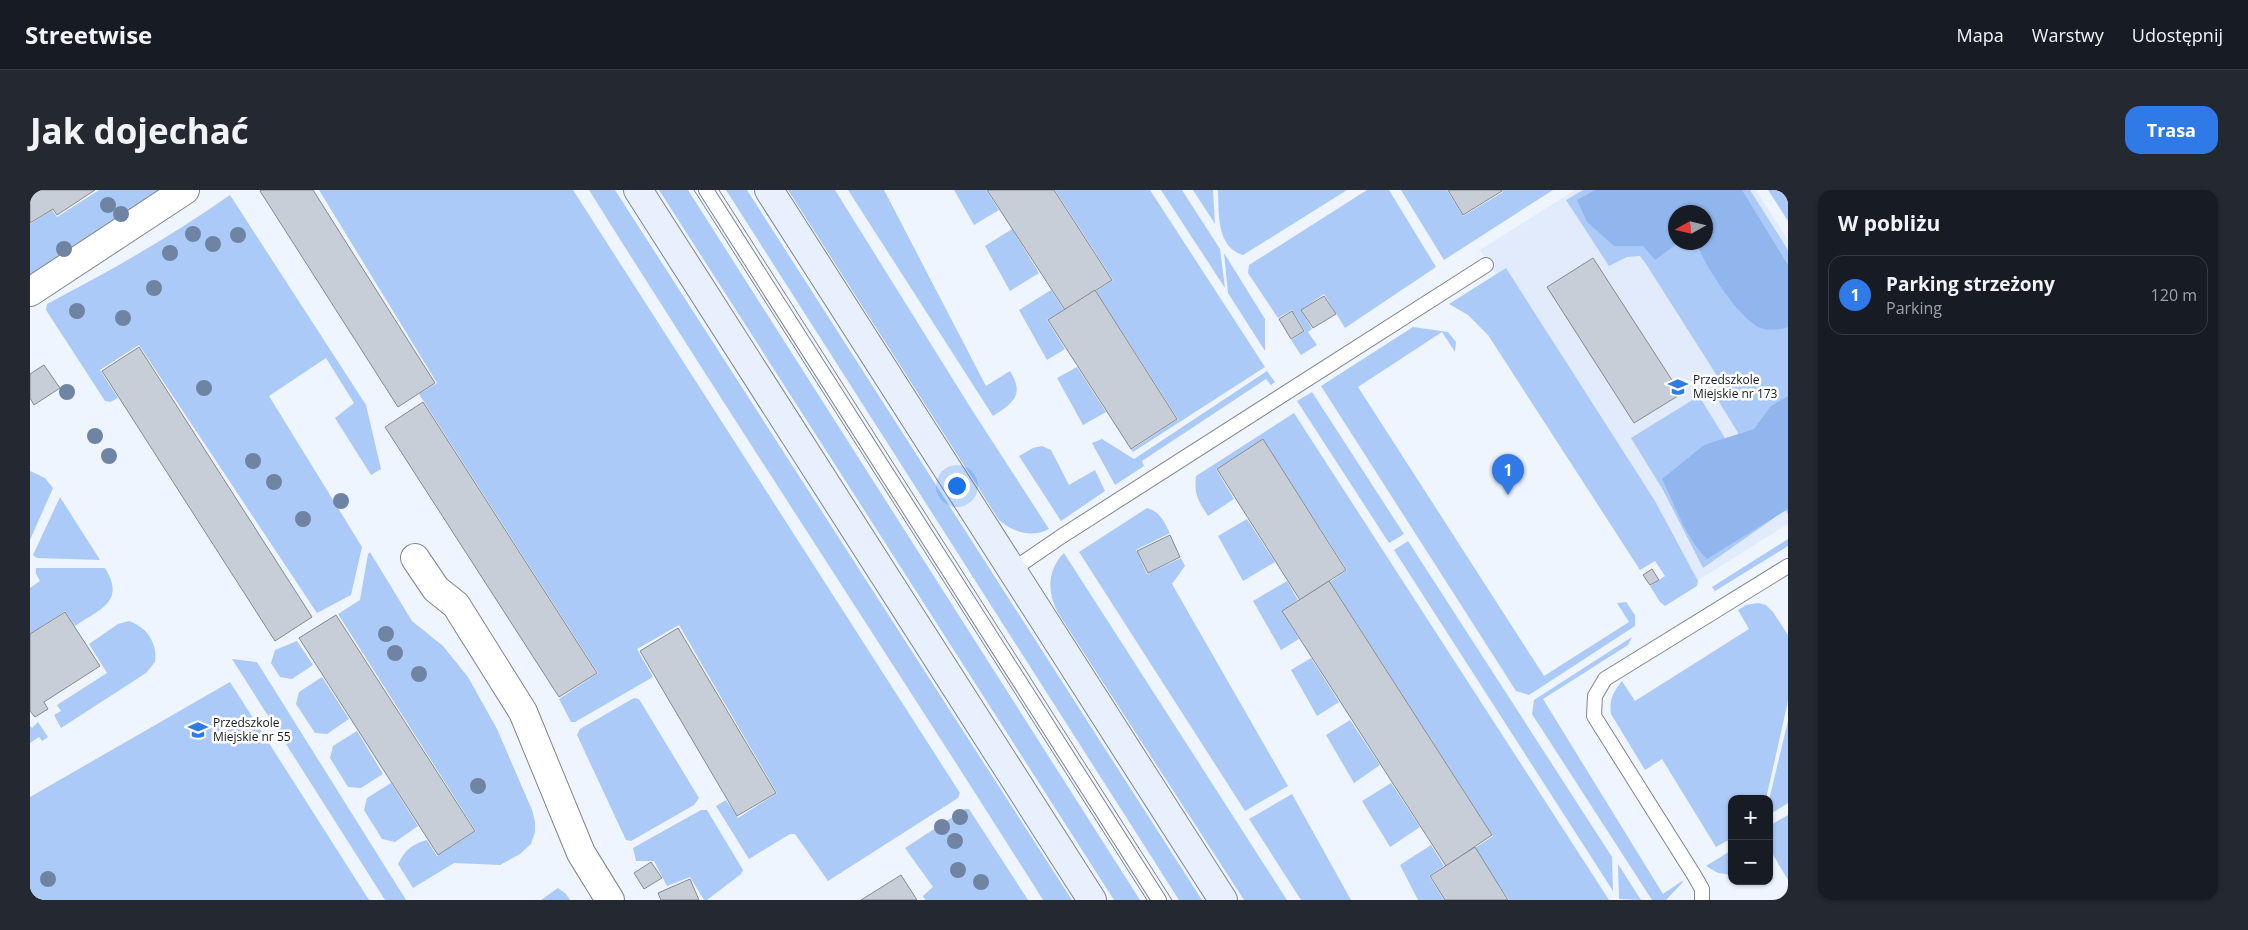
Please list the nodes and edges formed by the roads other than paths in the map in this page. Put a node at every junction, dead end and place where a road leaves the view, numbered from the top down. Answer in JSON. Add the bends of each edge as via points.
{"nodes":[{"id":1,"x":185,"y":190,"type":"edge"},
{"id":2,"x":638,"y":190,"type":"edge"},
{"id":3,"x":706,"y":190,"type":"edge"},
{"id":4,"x":769,"y":190,"type":"edge"},
{"id":5,"x":1486,"y":265,"type":"dead end"},
{"id":6,"x":30,"y":292,"type":"edge"},
{"id":7,"x":415,"y":558,"type":"dead end"},
{"id":8,"x":1788,"y":566,"type":"edge"},
{"id":9,"x":1011,"y":571,"type":"junction"},
{"id":10,"x":610,"y":900,"type":"edge"},
{"id":11,"x":1092,"y":900,"type":"edge"},
{"id":12,"x":1159,"y":900,"type":"edge"},
{"id":13,"x":1223,"y":900,"type":"edge"},
{"id":14,"x":1702,"y":900,"type":"edge"}],
"edges":[{"from":1,"to":6,"type":"street"},
{"from":2,"to":11,"type":"street"},
{"from":3,"to":12,"type":"lane"},
{"from":4,"to":9,"type":"street"},
{"from":5,"to":9,"type":"lane"},
{"from":7,"to":10,"type":"street","via":[[436,589],[456,604],[523,712],[581,854]]},
{"from":8,"to":14,"type":"lane","via":[[1605,679],[1595,696],[1594,716],[1694,875],[1702,889]]},
{"from":9,"to":13,"type":"street"}]}
